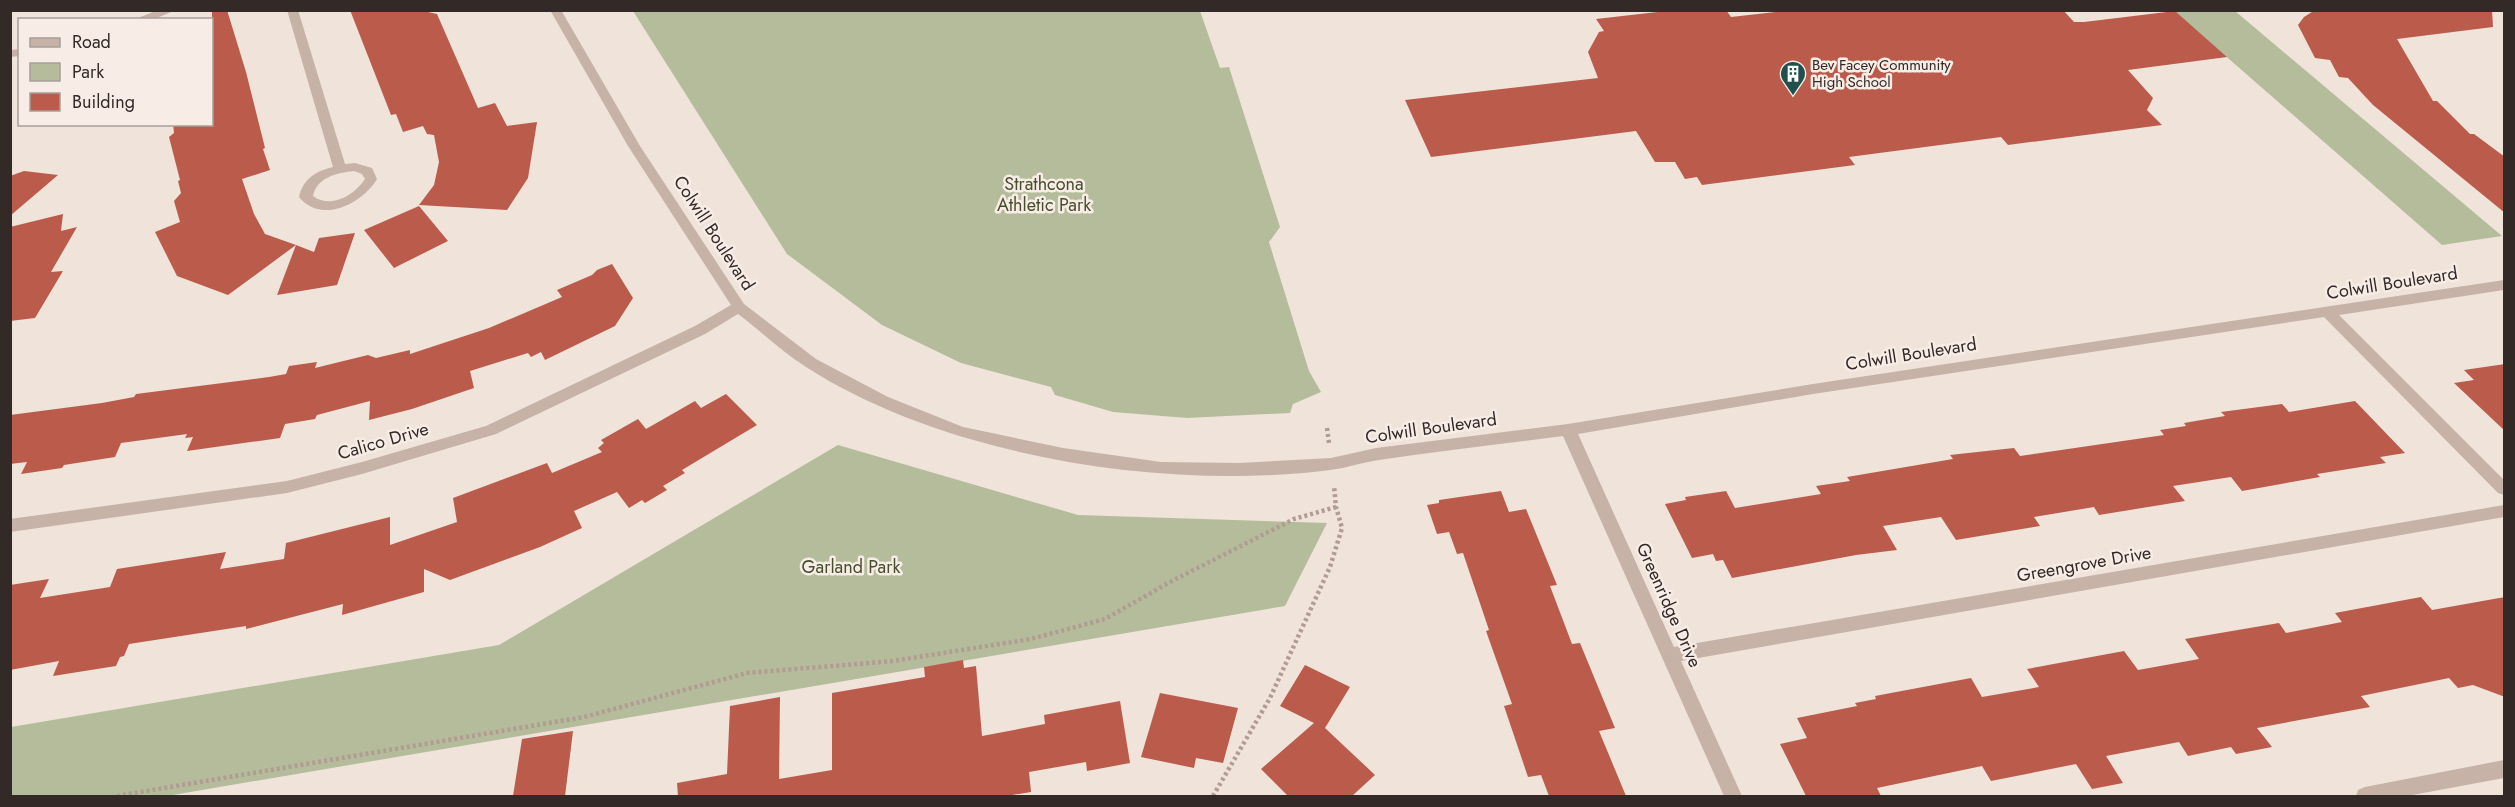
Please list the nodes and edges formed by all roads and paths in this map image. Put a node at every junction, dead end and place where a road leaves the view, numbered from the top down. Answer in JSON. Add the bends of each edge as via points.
{"nodes":[{"id":1,"x":171,"y":10,"type":"edge"},
{"id":2,"x":292,"y":10,"type":"edge"},
{"id":3,"x":555,"y":10,"type":"edge"},
{"id":4,"x":145,"y":18,"type":"edge"},
{"id":5,"x":340,"y":169,"type":"junction"},
{"id":6,"x":2505,"y":285,"type":"edge"},
{"id":7,"x":739,"y":307,"type":"junction"},
{"id":8,"x":2329,"y":313,"type":"junction"},
{"id":9,"x":1568,"y":430,"type":"junction"},
{"id":10,"x":2505,"y":489,"type":"edge"},
{"id":11,"x":2505,"y":511,"type":"edge"},
{"id":12,"x":10,"y":526,"type":"edge"},
{"id":13,"x":1670,"y":655,"type":"junction"},
{"id":14,"x":2505,"y":769,"type":"edge"},
{"id":15,"x":117,"y":796,"type":"edge"},
{"id":16,"x":1213,"y":796,"type":"edge"},
{"id":17,"x":1734,"y":796,"type":"edge"},
{"id":18,"x":2365,"y":796,"type":"edge"}],
"edges":[{"from":1,"to":4,"type":"street"},
{"from":2,"to":5,"type":"street"},
{"from":3,"to":7,"type":"street","name":"Colwill Boulevard","via":[[634,146]]},
{"from":5,"to":5,"type":"street","via":[[309,186],[306,197],[310,202],[341,204],[368,187],[371,179],[367,171],[355,167]]},
{"from":6,"to":8,"type":"street","name":"Colwill Boulevard"},
{"from":7,"to":9,"type":"street","name":"Colwill Boulevard","via":[[811,363],[883,401],[961,432],[1074,456],[1161,468],[1331,464],[1376,454]]},
{"from":7,"to":12,"type":"street","name":"Calico Drive","via":[[700,330],[491,430],[448,443],[286,487]]},
{"from":8,"to":9,"type":"street","name":"Colwill Boulevard","via":[[1837,385]]},
{"from":8,"to":10,"type":"street"},
{"from":9,"to":13,"type":"street","name":"Greenridge Drive"},
{"from":11,"to":13,"type":"street","name":"Greengrove Drive"},
{"from":13,"to":17,"type":"street","name":"Greenridge Drive"},
{"from":14,"to":18,"type":"street"},
{"from":15,"to":16,"type":"path","via":[[584,717],[747,673],[893,661],[1030,639],[1105,619],[1294,519],[1335,507],[1342,528],[1322,585],[1270,698]]}]}
